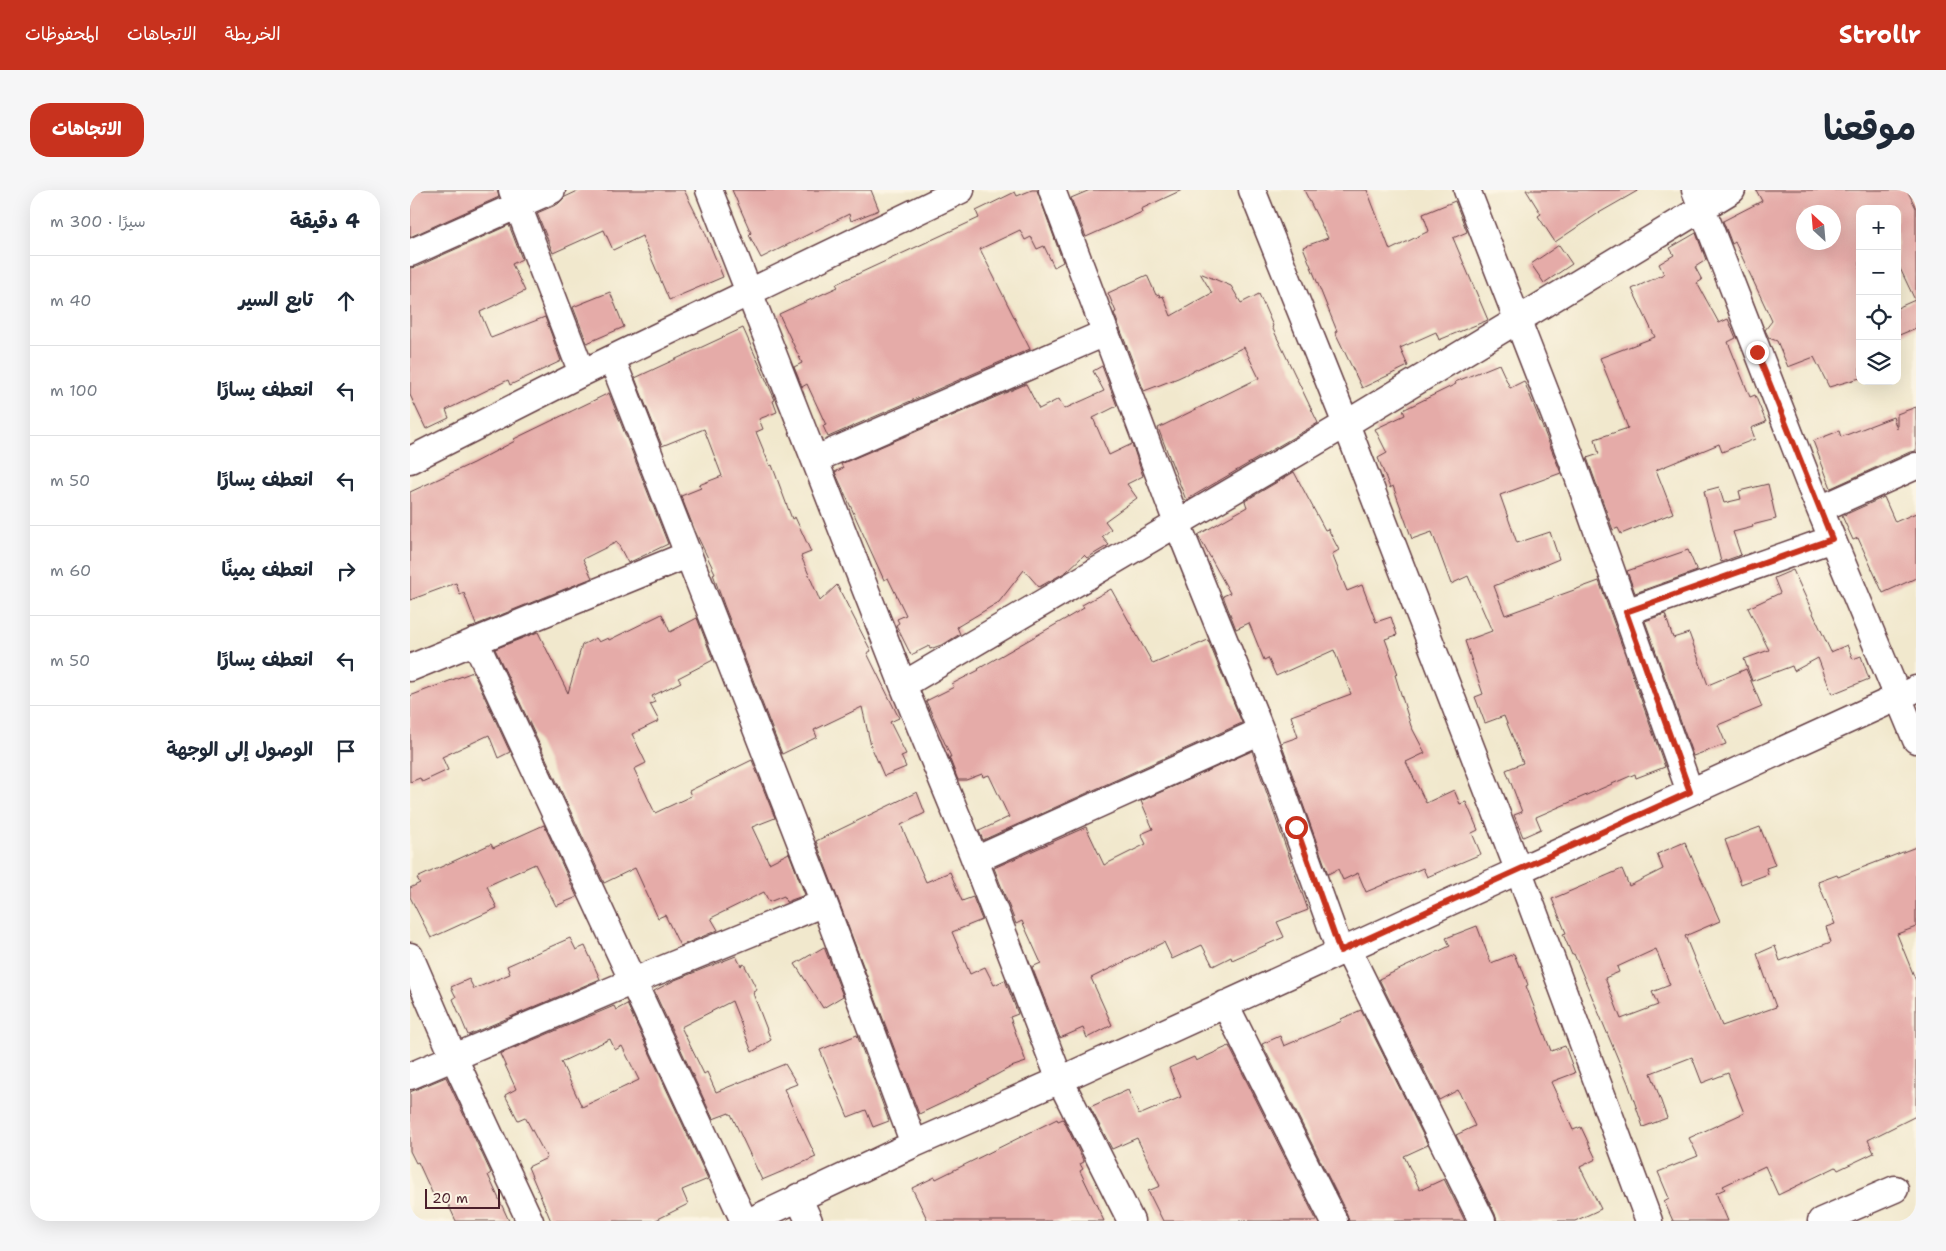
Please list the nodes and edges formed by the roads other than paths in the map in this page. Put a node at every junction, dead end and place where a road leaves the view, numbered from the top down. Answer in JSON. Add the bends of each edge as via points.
{"nodes":[{"id":1,"x":552,"y":190,"type":"edge"},
{"id":2,"x":709,"y":190,"type":"edge"},
{"id":3,"x":962,"y":190,"type":"edge"},
{"id":4,"x":1052,"y":190,"type":"edge"},
{"id":5,"x":1252,"y":190,"type":"edge"},
{"id":6,"x":1467,"y":190,"type":"edge"},
{"id":7,"x":1732,"y":190,"type":"edge"},
{"id":8,"x":515,"y":198,"type":"edge"},
{"id":9,"x":1698,"y":199,"type":"edge"},
{"id":10,"x":410,"y":253,"type":"edge"},
{"id":11,"x":749,"y":292,"type":"junction"},
{"id":12,"x":1517,"y":320,"type":"junction"},
{"id":13,"x":1105,"y":333,"type":"junction"},
{"id":14,"x":612,"y":358,"type":"junction"},
{"id":15,"x":582,"y":373,"type":"junction"},
{"id":16,"x":1346,"y":424,"type":"junction"},
{"id":17,"x":816,"y":459,"type":"junction"},
{"id":18,"x":410,"y":460,"type":"edge"},
{"id":19,"x":1916,"y":466,"type":"edge"},
{"id":20,"x":1820,"y":509,"type":"junction"},
{"id":21,"x":1177,"y":523,"type":"junction"},
{"id":22,"x":1832,"y":539,"type":"junction"},
{"id":23,"x":687,"y":555,"type":"junction"},
{"id":24,"x":1626,"y":612,"type":"junction"},
{"id":25,"x":475,"y":641,"type":"junction"},
{"id":26,"x":410,"y":668,"type":"edge"},
{"id":27,"x":903,"y":685,"type":"junction"},
{"id":28,"x":1908,"y":693,"type":"edge"},
{"id":29,"x":1261,"y":731,"type":"junction"},
{"id":30,"x":1916,"y":740,"type":"edge"},
{"id":31,"x":1690,"y":792,"type":"junction"},
{"id":32,"x":975,"y":860,"type":"junction"},
{"id":33,"x":1518,"y":869,"type":"junction"},
{"id":34,"x":824,"y":903,"type":"junction"},
{"id":35,"x":1344,"y":949,"type":"junction"},
{"id":36,"x":410,"y":956,"type":"edge"},
{"id":37,"x":632,"y":982,"type":"junction"},
{"id":38,"x":1225,"y":1004,"type":"junction"},
{"id":39,"x":454,"y":1058,"type":"junction"},
{"id":40,"x":410,"y":1076,"type":"edge"},
{"id":41,"x":1060,"y":1080,"type":"junction"},
{"id":42,"x":914,"y":1144,"type":"junction"},
{"id":43,"x":1895,"y":1189,"type":"dead end"},
{"id":44,"x":798,"y":1198,"type":"junction"},
{"id":45,"x":530,"y":1221,"type":"edge"},
{"id":46,"x":744,"y":1221,"type":"edge"},
{"id":47,"x":750,"y":1221,"type":"edge"},
{"id":48,"x":809,"y":1221,"type":"edge"},
{"id":49,"x":1131,"y":1221,"type":"edge"},
{"id":50,"x":1334,"y":1221,"type":"edge"},
{"id":51,"x":1482,"y":1221,"type":"edge"},
{"id":52,"x":1649,"y":1221,"type":"edge"},
{"id":53,"x":1821,"y":1221,"type":"edge"}],
"edges":[{"from":1,"to":8,"type":"street"},
{"from":2,"to":11,"type":"street"},
{"from":3,"to":11,"type":"street"},
{"from":4,"to":13,"type":"street"},
{"from":5,"to":16,"type":"street"},
{"from":6,"to":12,"type":"street"},
{"from":7,"to":9,"type":"street"},
{"from":8,"to":10,"type":"street"},
{"from":8,"to":15,"type":"street"},
{"from":9,"to":12,"type":"street"},
{"from":9,"to":20,"type":"street"},
{"from":11,"to":14,"type":"street"},
{"from":11,"to":17,"type":"street"},
{"from":12,"to":16,"type":"street"},
{"from":12,"to":24,"type":"street","via":[[1572,460]]},
{"from":13,"to":17,"type":"street"},
{"from":13,"to":21,"type":"street"},
{"from":14,"to":15,"type":"street"},
{"from":14,"to":23,"type":"street"},
{"from":15,"to":18,"type":"street"},
{"from":16,"to":21,"type":"street"},
{"from":16,"to":33,"type":"street"},
{"from":17,"to":27,"type":"street"},
{"from":19,"to":20,"type":"street"},
{"from":20,"to":22,"type":"street"},
{"from":21,"to":27,"type":"street"},
{"from":21,"to":29,"type":"street"},
{"from":22,"to":24,"type":"street"},
{"from":22,"to":28,"type":"street"},
{"from":23,"to":25,"type":"street"},
{"from":23,"to":34,"type":"street"},
{"from":24,"to":31,"type":"street"},
{"from":25,"to":26,"type":"street"},
{"from":25,"to":37,"type":"street"},
{"from":27,"to":32,"type":"street"},
{"from":28,"to":30,"type":"street"},
{"from":28,"to":31,"type":"street"},
{"from":29,"to":32,"type":"street"},
{"from":29,"to":35,"type":"street"},
{"from":31,"to":33,"type":"street"},
{"from":32,"to":41,"type":"street"},
{"from":33,"to":35,"type":"street"},
{"from":33,"to":52,"type":"street"},
{"from":34,"to":37,"type":"street"},
{"from":34,"to":42,"type":"street"},
{"from":35,"to":38,"type":"street"},
{"from":35,"to":51,"type":"street"},
{"from":36,"to":39,"type":"street"},
{"from":37,"to":39,"type":"street"},
{"from":37,"to":46,"type":"street"},
{"from":38,"to":41,"type":"street"},
{"from":38,"to":50,"type":"street"},
{"from":39,"to":40,"type":"street"},
{"from":39,"to":45,"type":"street"},
{"from":41,"to":42,"type":"street"},
{"from":41,"to":49,"type":"street"},
{"from":42,"to":44,"type":"street"},
{"from":43,"to":53,"type":"street"},
{"from":44,"to":47,"type":"street"},
{"from":44,"to":48,"type":"street"}]}
